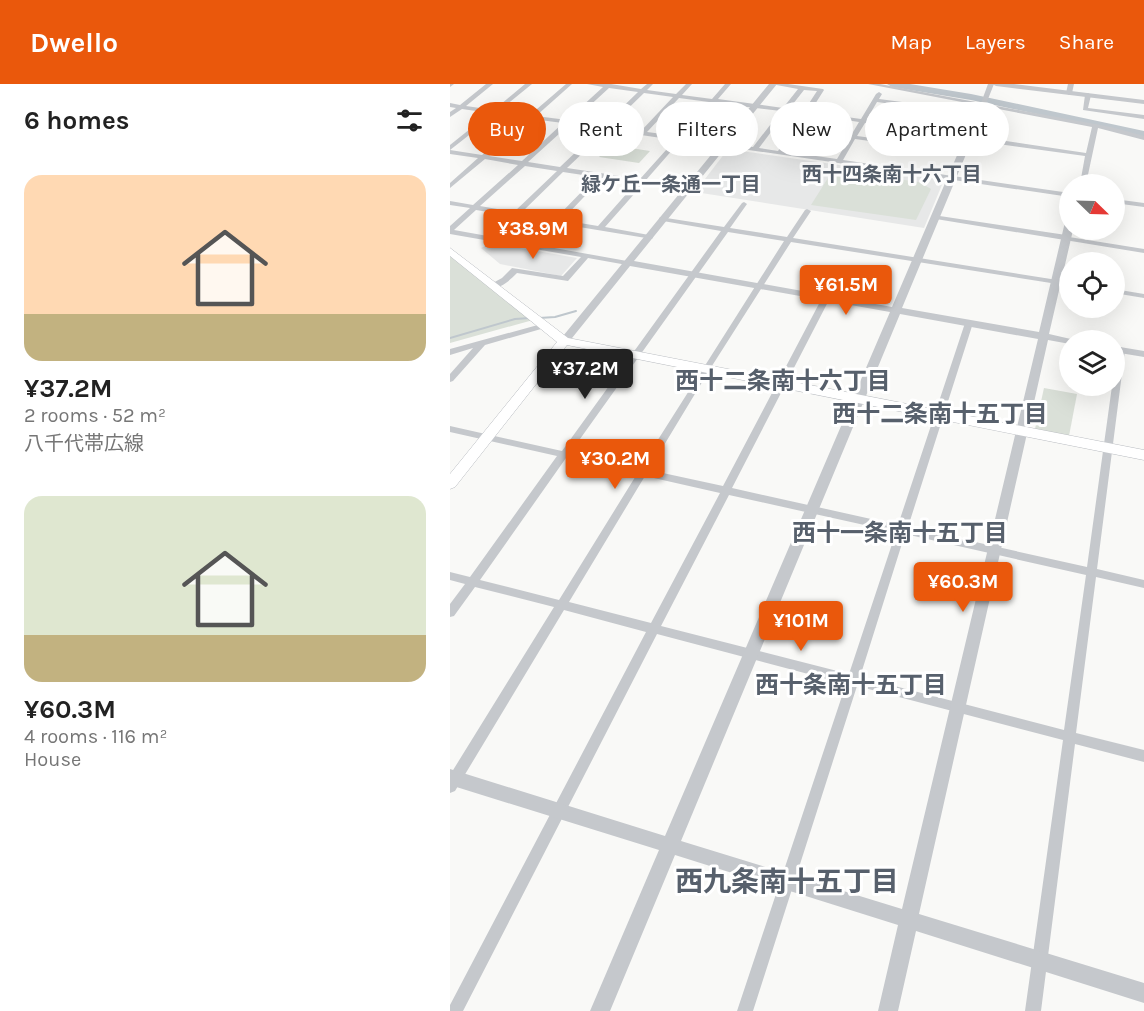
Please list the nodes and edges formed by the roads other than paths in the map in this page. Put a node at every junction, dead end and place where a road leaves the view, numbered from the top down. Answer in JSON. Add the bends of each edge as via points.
{"nodes":[{"id":1,"x":490,"y":84,"type":"edge"},
{"id":2,"x":529,"y":84,"type":"edge"},
{"id":3,"x":569,"y":84,"type":"edge"},
{"id":4,"x":590,"y":84,"type":"edge"},
{"id":5,"x":650,"y":84,"type":"edge"},
{"id":6,"x":689,"y":84,"type":"edge"},
{"id":7,"x":728,"y":84,"type":"edge"},
{"id":8,"x":773,"y":84,"type":"edge"},
{"id":9,"x":871,"y":84,"type":"edge"},
{"id":10,"x":991,"y":84,"type":"edge"},
{"id":11,"x":996,"y":84,"type":"edge"},
{"id":12,"x":1071,"y":84,"type":"edge"},
{"id":13,"x":609,"y":85,"type":"edge"},
{"id":14,"x":884,"y":86,"type":"junction"},
{"id":15,"x":802,"y":88,"type":"junction"},
{"id":16,"x":642,"y":91,"type":"junction"},
{"id":17,"x":1069,"y":93,"type":"junction"},
{"id":18,"x":1089,"y":95,"type":"junction"},
{"id":19,"x":677,"y":96,"type":"junction"},
{"id":20,"x":713,"y":100,"type":"junction"},
{"id":21,"x":876,"y":100,"type":"junction"},
{"id":22,"x":507,"y":102,"type":"edge"},
{"id":23,"x":590,"y":102,"type":"edge"},
{"id":24,"x":631,"y":102,"type":"edge"},
{"id":25,"x":727,"y":102,"type":"edge"},
{"id":26,"x":757,"y":102,"type":"edge"},
{"id":27,"x":791,"y":102,"type":"edge"},
{"id":28,"x":813,"y":102,"type":"edge"},
{"id":29,"x":918,"y":102,"type":"edge"},
{"id":30,"x":967,"y":102,"type":"edge"},
{"id":31,"x":983,"y":102,"type":"edge"},
{"id":32,"x":1144,"y":102,"type":"edge"},
{"id":33,"x":546,"y":104,"type":"edge"},
{"id":34,"x":450,"y":105,"type":"edge"},
{"id":35,"x":461,"y":106,"type":"junction"},
{"id":36,"x":468,"y":107,"type":"edge"},
{"id":37,"x":1009,"y":110,"type":"edge"},
{"id":38,"x":450,"y":115,"type":"edge"},
{"id":39,"x":1144,"y":117,"type":"edge"},
{"id":40,"x":853,"y":119,"type":"edge"},
{"id":41,"x":864,"y":120,"type":"junction"},
{"id":42,"x":1095,"y":126,"type":"junction"},
{"id":43,"x":770,"y":130,"type":"edge"},
{"id":44,"x":558,"y":131,"type":"edge"},
{"id":45,"x":644,"y":131,"type":"edge"},
{"id":46,"x":468,"y":135,"type":"edge"},
{"id":47,"x":854,"y":137,"type":"junction"},
{"id":48,"x":1144,"y":138,"type":"edge"},
{"id":49,"x":865,"y":139,"type":"edge"},
{"id":50,"x":1009,"y":142,"type":"edge"},
{"id":51,"x":758,"y":145,"type":"edge"},
{"id":52,"x":450,"y":150,"type":"edge"},
{"id":53,"x":1089,"y":155,"type":"junction"},
{"id":54,"x":576,"y":156,"type":"edge"},
{"id":55,"x":664,"y":156,"type":"edge"},
{"id":56,"x":714,"y":156,"type":"edge"},
{"id":57,"x":805,"y":156,"type":"edge"},
{"id":58,"x":961,"y":156,"type":"edge"},
{"id":59,"x":484,"y":157,"type":"junction"},
{"id":60,"x":839,"y":161,"type":"junction"},
{"id":61,"x":524,"y":163,"type":"junction"},
{"id":62,"x":562,"y":169,"type":"junction"},
{"id":63,"x":1085,"y":174,"type":"edge"},
{"id":64,"x":601,"y":175,"type":"junction"},
{"id":65,"x":952,"y":177,"type":"junction"},
{"id":66,"x":642,"y":182,"type":"junction"},
{"id":67,"x":450,"y":186,"type":"edge"},
{"id":68,"x":688,"y":189,"type":"junction"},
{"id":69,"x":1059,"y":193,"type":"edge"},
{"id":70,"x":1125,"y":202,"type":"edge"},
{"id":71,"x":450,"y":203,"type":"edge"},
{"id":72,"x":744,"y":204,"type":"dead end"},
{"id":73,"x":1144,"y":205,"type":"edge"},
{"id":74,"x":475,"y":207,"type":"junction"},
{"id":75,"x":807,"y":211,"type":"dead end"},
{"id":76,"x":516,"y":214,"type":"junction"},
{"id":77,"x":936,"y":217,"type":"junction"},
{"id":78,"x":663,"y":219,"type":"junction"},
{"id":79,"x":557,"y":221,"type":"junction"},
{"id":80,"x":600,"y":228,"type":"junction"},
{"id":81,"x":726,"y":229,"type":"junction"},
{"id":82,"x":450,"y":231,"type":"edge"},
{"id":83,"x":1059,"y":232,"type":"edge"},
{"id":84,"x":649,"y":237,"type":"junction"},
{"id":85,"x":789,"y":239,"type":"junction"},
{"id":86,"x":1097,"y":240,"type":"edge"},
{"id":87,"x":450,"y":251,"type":"edge"},
{"id":88,"x":1144,"y":251,"type":"edge"},
{"id":89,"x":586,"y":256,"type":"junction"},
{"id":90,"x":917,"y":260,"type":"junction"},
{"id":91,"x":627,"y":263,"type":"junction"},
{"id":92,"x":692,"y":274,"type":"junction"},
{"id":93,"x":1059,"y":282,"type":"edge"},
{"id":94,"x":494,"y":286,"type":"junction"},
{"id":95,"x":758,"y":286,"type":"junction"},
{"id":96,"x":1125,"y":293,"type":"edge"},
{"id":97,"x":1059,"y":294,"type":"edge"},
{"id":98,"x":1144,"y":296,"type":"edge"},
{"id":99,"x":826,"y":298,"type":"junction"},
{"id":100,"x":896,"y":310,"type":"junction"},
{"id":101,"x":969,"y":323,"type":"junction"},
{"id":102,"x":545,"y":325,"type":"junction"},
{"id":103,"x":1044,"y":336,"type":"junction"},
{"id":104,"x":1059,"y":339,"type":"edge"},
{"id":105,"x":564,"y":340,"type":"junction"},
{"id":106,"x":482,"y":343,"type":"junction"},
{"id":107,"x":1125,"y":350,"type":"edge"},
{"id":108,"x":450,"y":352,"type":"edge"},
{"id":109,"x":1144,"y":354,"type":"edge"},
{"id":110,"x":634,"y":355,"type":"junction"},
{"id":111,"x":706,"y":369,"type":"junction"},
{"id":112,"x":450,"y":379,"type":"edge"},
{"id":113,"x":781,"y":383,"type":"junction"},
{"id":114,"x":1113,"y":396,"type":"edge"},
{"id":115,"x":858,"y":399,"type":"junction"},
{"id":116,"x":939,"y":415,"type":"junction"},
{"id":117,"x":450,"y":429,"type":"edge"},
{"id":118,"x":1022,"y":431,"type":"junction"},
{"id":119,"x":488,"y":438,"type":"junction"},
{"id":120,"x":1107,"y":448,"type":"junction"},
{"id":121,"x":563,"y":455,"type":"junction"},
{"id":122,"x":1144,"y":455,"type":"edge"},
{"id":123,"x":642,"y":473,"type":"junction"},
{"id":124,"x":450,"y":484,"type":"edge"},
{"id":125,"x":725,"y":491,"type":"junction"},
{"id":126,"x":811,"y":510,"type":"junction"},
{"id":127,"x":901,"y":530,"type":"junction"},
{"id":128,"x":994,"y":551,"type":"junction"},
{"id":129,"x":1091,"y":573,"type":"junction"},
{"id":130,"x":450,"y":576,"type":"edge"},
{"id":131,"x":473,"y":582,"type":"junction"},
{"id":132,"x":1144,"y":584,"type":"edge"},
{"id":133,"x":561,"y":604,"type":"junction"},
{"id":134,"x":450,"y":613,"type":"edge"},
{"id":135,"x":655,"y":628,"type":"junction"},
{"id":136,"x":751,"y":654,"type":"junction"},
{"id":137,"x":852,"y":680,"type":"junction"},
{"id":138,"x":958,"y":707,"type":"junction"},
{"id":139,"x":1070,"y":737,"type":"junction"},
{"id":140,"x":1144,"y":756,"type":"edge"},
{"id":141,"x":452,"y":781,"type":"edge"},
{"id":142,"x":561,"y":811,"type":"junction"},
{"id":143,"x":671,"y":845,"type":"junction"},
{"id":144,"x":786,"y":881,"type":"junction"},
{"id":145,"x":909,"y":920,"type":"junction"},
{"id":146,"x":1040,"y":960,"type":"junction"},
{"id":147,"x":1144,"y":993,"type":"edge"},
{"id":148,"x":455,"y":1011,"type":"edge"},
{"id":149,"x":600,"y":1011,"type":"edge"},
{"id":150,"x":745,"y":1011,"type":"edge"},
{"id":151,"x":888,"y":1011,"type":"edge"},
{"id":152,"x":1033,"y":1011,"type":"edge"}],
"edges":[{"from":1,"to":35,"type":"street"},
{"from":2,"to":22,"type":"street"},
{"from":3,"to":33,"type":"street"},
{"from":4,"to":13,"type":"street"},
{"from":5,"to":16,"type":"street"},
{"from":6,"to":19,"type":"street"},
{"from":7,"to":20,"type":"street"},
{"from":8,"to":15,"type":"street"},
{"from":8,"to":26,"type":"street"},
{"from":9,"to":14,"type":"street"},
{"from":10,"to":31,"type":"street"},
{"from":11,"to":17,"type":"street"},
{"from":12,"to":17,"type":"street"},
{"from":13,"to":16,"type":"street"},
{"from":13,"to":23,"type":"street"},
{"from":14,"to":21,"type":"street"},
{"from":14,"to":30,"type":"street"},
{"from":15,"to":27,"type":"street"},
{"from":15,"to":28,"type":"street","via":[[821,90]]},
{"from":16,"to":19,"type":"street"},
{"from":16,"to":24,"type":"street"},
{"from":17,"to":18,"type":"street"},
{"from":18,"to":32,"type":"street"},
{"from":18,"to":39,"type":"street","via":[[1085,109]]},
{"from":19,"to":20,"type":"street"},
{"from":19,"to":45,"type":"street"},
{"from":20,"to":25,"type":"street"},
{"from":21,"to":29,"type":"street"},
{"from":21,"to":41,"type":"street"},
{"from":34,"to":35,"type":"street"},
{"from":35,"to":36,"type":"street"},
{"from":35,"to":38,"type":"street"},
{"from":37,"to":42,"type":"street"},
{"from":40,"to":41,"type":"street"},
{"from":41,"to":47,"type":"street"},
{"from":42,"to":48,"type":"street"},
{"from":42,"to":53,"type":"street"},
{"from":43,"to":51,"type":"street"},
{"from":44,"to":61,"type":"street"},
{"from":46,"to":52,"type":"street"},
{"from":47,"to":49,"type":"street"},
{"from":47,"to":60,"type":"street"},
{"from":50,"to":53,"type":"street"},
{"from":52,"to":59,"type":"street"},
{"from":53,"to":63,"type":"street"},
{"from":54,"to":62,"type":"street"},
{"from":55,"to":66,"type":"street"},
{"from":56,"to":68,"type":"street"},
{"from":57,"to":60,"type":"street"},
{"from":58,"to":65,"type":"street"},
{"from":59,"to":61,"type":"street"},
{"from":59,"to":67,"type":"street"},
{"from":60,"to":65,"type":"street"},
{"from":61,"to":62,"type":"street"},
{"from":61,"to":74,"type":"street"},
{"from":62,"to":64,"type":"street"},
{"from":62,"to":76,"type":"street"},
{"from":64,"to":66,"type":"street"},
{"from":64,"to":79,"type":"street"},
{"from":65,"to":69,"type":"street"},
{"from":65,"to":77,"type":"street"},
{"from":66,"to":68,"type":"street"},
{"from":66,"to":80,"type":"street"},
{"from":68,"to":78,"type":"street"},
{"from":70,"to":73,"type":"street"},
{"from":71,"to":74,"type":"street"},
{"from":72,"to":81,"type":"street"},
{"from":74,"to":76,"type":"street"},
{"from":74,"to":82,"type":"street"},
{"from":75,"to":85,"type":"street"},
{"from":76,"to":79,"type":"street"},
{"from":77,"to":83,"type":"street"},
{"from":77,"to":90,"type":"street"},
{"from":78,"to":81,"type":"street"},
{"from":78,"to":84,"type":"street"},
{"from":79,"to":80,"type":"street"},
{"from":80,"to":84,"type":"street"},
{"from":81,"to":85,"type":"street"},
{"from":81,"to":92,"type":"street"},
{"from":82,"to":89,"type":"street"},
{"from":84,"to":91,"type":"street"},
{"from":85,"to":90,"type":"street"},
{"from":85,"to":95,"type":"street"},
{"from":86,"to":88,"type":"street"},
{"from":87,"to":94,"type":"main road"},
{"from":89,"to":91,"type":"street"},
{"from":89,"to":94,"type":"street","via":[[565,279],[515,270]]},
{"from":90,"to":93,"type":"street"},
{"from":90,"to":100,"type":"street"},
{"from":91,"to":92,"type":"street"},
{"from":91,"to":105,"type":"street"},
{"from":92,"to":95,"type":"street"},
{"from":92,"to":110,"type":"street"},
{"from":94,"to":102,"type":"main road"},
{"from":95,"to":99,"type":"street"},
{"from":95,"to":111,"type":"street"},
{"from":96,"to":98,"type":"street"},
{"from":97,"to":103,"type":"street"},
{"from":99,"to":100,"type":"street"},
{"from":99,"to":113,"type":"street"},
{"from":100,"to":101,"type":"street"},
{"from":100,"to":115,"type":"street"},
{"from":101,"to":103,"type":"street"},
{"from":101,"to":116,"type":"street"},
{"from":102,"to":105,"type":"main road"},
{"from":102,"to":106,"type":"street"},
{"from":103,"to":104,"type":"street"},
{"from":103,"to":118,"type":"street"},
{"from":105,"to":110,"type":"main road"},
{"from":105,"to":119,"type":"main road"},
{"from":106,"to":108,"type":"street"},
{"from":106,"to":112,"type":"street"},
{"from":107,"to":109,"type":"street"},
{"from":110,"to":111,"type":"main road"},
{"from":110,"to":121,"type":"street"},
{"from":111,"to":113,"type":"main road"},
{"from":111,"to":123,"type":"street"},
{"from":113,"to":115,"type":"main road"},
{"from":113,"to":125,"type":"street"},
{"from":114,"to":120,"type":"street"},
{"from":115,"to":116,"type":"main road"},
{"from":115,"to":126,"type":"street"},
{"from":116,"to":118,"type":"main road"},
{"from":116,"to":127,"type":"street"},
{"from":117,"to":119,"type":"street"},
{"from":118,"to":120,"type":"main road"},
{"from":118,"to":128,"type":"street"},
{"from":119,"to":121,"type":"street"},
{"from":119,"to":124,"type":"main road"},
{"from":120,"to":122,"type":"main road"},
{"from":120,"to":129,"type":"street"},
{"from":121,"to":123,"type":"street"},
{"from":121,"to":131,"type":"street"},
{"from":123,"to":125,"type":"street"},
{"from":123,"to":133,"type":"street"},
{"from":125,"to":126,"type":"street"},
{"from":125,"to":135,"type":"street"},
{"from":126,"to":127,"type":"street"},
{"from":126,"to":136,"type":"street"},
{"from":127,"to":128,"type":"street"},
{"from":127,"to":137,"type":"street"},
{"from":128,"to":129,"type":"street"},
{"from":128,"to":138,"type":"street"},
{"from":129,"to":132,"type":"street"},
{"from":129,"to":139,"type":"street"},
{"from":130,"to":131,"type":"street"},
{"from":131,"to":133,"type":"street"},
{"from":131,"to":134,"type":"street"},
{"from":133,"to":135,"type":"street"},
{"from":133,"to":141,"type":"street"},
{"from":135,"to":136,"type":"street"},
{"from":135,"to":142,"type":"street"},
{"from":136,"to":137,"type":"street"},
{"from":136,"to":143,"type":"street"},
{"from":137,"to":138,"type":"street"},
{"from":137,"to":144,"type":"street"},
{"from":138,"to":139,"type":"street"},
{"from":138,"to":145,"type":"street"},
{"from":139,"to":140,"type":"street"},
{"from":139,"to":146,"type":"street"},
{"from":141,"to":142,"type":"street"},
{"from":142,"to":143,"type":"street"},
{"from":142,"to":148,"type":"street"},
{"from":143,"to":144,"type":"street"},
{"from":143,"to":149,"type":"street"},
{"from":144,"to":145,"type":"street"},
{"from":144,"to":150,"type":"street"},
{"from":145,"to":146,"type":"street"},
{"from":145,"to":151,"type":"street"},
{"from":146,"to":147,"type":"street"},
{"from":146,"to":152,"type":"street"}]}
